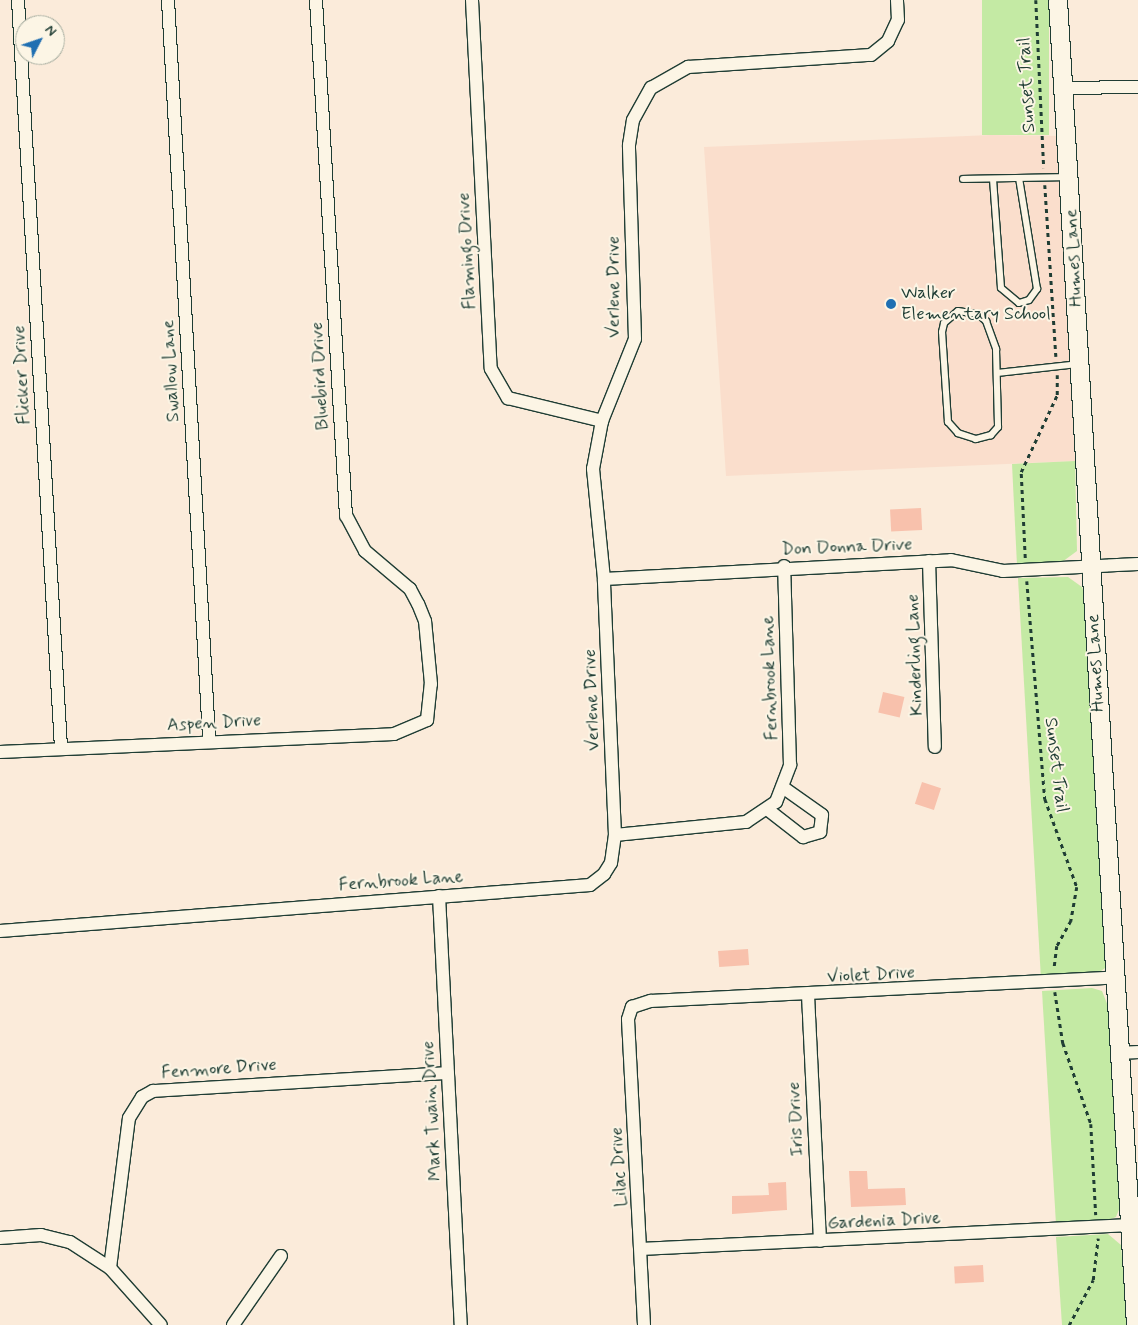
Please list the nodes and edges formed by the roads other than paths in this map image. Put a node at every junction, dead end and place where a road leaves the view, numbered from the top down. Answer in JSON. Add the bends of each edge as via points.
{"nodes":[{"id":1,"x":18,"y":0,"type":"edge"},
{"id":2,"x":168,"y":0,"type":"edge"},
{"id":3,"x":316,"y":0,"type":"edge"},
{"id":4,"x":472,"y":0,"type":"edge"},
{"id":5,"x":897,"y":0,"type":"edge"},
{"id":6,"x":1058,"y":0,"type":"edge"},
{"id":7,"x":1138,"y":87,"type":"edge"},
{"id":8,"x":1065,"y":88,"type":"junction"},
{"id":9,"x":1070,"y":177,"type":"junction"},
{"id":10,"x":993,"y":178,"type":"junction"},
{"id":11,"x":1019,"y":178,"type":"junction"},
{"id":12,"x":963,"y":179,"type":"dead end"},
{"id":13,"x":1080,"y":363,"type":"junction"},
{"id":14,"x":997,"y":373,"type":"junction"},
{"id":15,"x":602,"y":421,"type":"junction"},
{"id":16,"x":929,"y":561,"type":"junction"},
{"id":17,"x":1138,"y":564,"type":"edge"},
{"id":18,"x":784,"y":566,"type":"junction"},
{"id":19,"x":1091,"y":567,"type":"junction"},
{"id":20,"x":604,"y":579,"type":"junction"},
{"id":21,"x":427,"y":720,"type":"joint"},
{"id":22,"x":209,"y":740,"type":"junction"},
{"id":23,"x":936,"y":747,"type":"dead end"},
{"id":24,"x":60,"y":749,"type":"junction"},
{"id":25,"x":0,"y":752,"type":"edge"},
{"id":26,"x":784,"y":788,"type":"junction"},
{"id":27,"x":767,"y":809,"type":"junction"},
{"id":28,"x":615,"y":835,"type":"junction"},
{"id":29,"x":440,"y":896,"type":"junction"},
{"id":30,"x":0,"y":931,"type":"edge"},
{"id":31,"x":1113,"y":978,"type":"junction"},
{"id":32,"x":808,"y":995,"type":"junction"},
{"id":33,"x":632,"y":1007,"type":"joint"},
{"id":34,"x":1138,"y":1052,"type":"edge"},
{"id":35,"x":1119,"y":1053,"type":"junction"},
{"id":36,"x":447,"y":1073,"type":"junction"},
{"id":37,"x":1129,"y":1225,"type":"junction"},
{"id":38,"x":0,"y":1238,"type":"edge"},
{"id":39,"x":820,"y":1241,"type":"junction"},
{"id":40,"x":641,"y":1249,"type":"junction"},
{"id":41,"x":281,"y":1256,"type":"dead end"},
{"id":42,"x":110,"y":1268,"type":"junction"},
{"id":43,"x":161,"y":1325,"type":"edge"},
{"id":44,"x":233,"y":1325,"type":"edge"},
{"id":45,"x":461,"y":1325,"type":"edge"},
{"id":46,"x":644,"y":1325,"type":"edge"},
{"id":47,"x":1136,"y":1325,"type":"edge"}],
"edges":[{"from":1,"to":24,"type":"street","name":"Flicker Drive"},
{"from":2,"to":22,"type":"street","name":"Swallow Lane"},
{"from":3,"to":21,"type":"street","name":"Bluebird Drive","via":[[346,516],[365,551],[410,589],[418,604],[431,684]]},
{"from":4,"to":15,"type":"street","name":"Flamingo Drive","via":[[491,369],[508,398]]},
{"from":5,"to":15,"type":"street","name":"Verlene Drive","via":[[898,20],[888,41],[871,55],[688,66],[651,88],[640,102],[629,145],[635,339]]},
{"from":6,"to":8,"type":"street","name":"Humes Lane"},
{"from":7,"to":8,"type":"street"},
{"from":8,"to":9,"type":"street","name":"Humes Lane"},
{"from":9,"to":11,"type":"lane"},
{"from":9,"to":13,"type":"street","name":"Humes Lane"},
{"from":10,"to":11,"type":"lane"},
{"from":10,"to":11,"type":"lane","via":[[1000,288],[1019,303],[1030,300],[1037,289]]},
{"from":10,"to":12,"type":"lane"},
{"from":13,"to":14,"type":"lane"},
{"from":13,"to":19,"type":"street","name":"Humes Lane"},
{"from":14,"to":14,"type":"lane","via":[[993,335],[986,321],[968,311],[950,316],[942,332],[942,353],[948,422],[958,433],[976,439],[995,431]]},
{"from":15,"to":20,"type":"street","name":"Verlene Drive","via":[[593,469]]},
{"from":16,"to":18,"type":"street","name":"Don Donna Drive"},
{"from":16,"to":19,"type":"street","name":"Don Donna Drive","via":[[950,560],[1003,571]]},
{"from":16,"to":23,"type":"street","name":"Kinderling Lane"},
{"from":17,"to":19,"type":"street","name":"Don Donna Drive"},
{"from":18,"to":20,"type":"street","name":"Don Donna Drive"},
{"from":18,"to":26,"type":"street","name":"Fernbrook Lane","via":[[790,765]]},
{"from":19,"to":31,"type":"street","name":"Humes Lane"},
{"from":20,"to":28,"type":"street","name":"Verlene Drive"},
{"from":21,"to":22,"type":"street","name":"Aspen Drive","via":[[394,734]]},
{"from":22,"to":24,"type":"street","name":"Aspen Drive"},
{"from":24,"to":25,"type":"street","name":"Aspen Drive"},
{"from":26,"to":27,"type":"street","name":"Fernbrook Lane"},
{"from":26,"to":27,"type":"street","via":[[822,815],[820,832],[803,837]]},
{"from":27,"to":28,"type":"street","name":"Fernbrook Lane","via":[[746,822]]},
{"from":28,"to":29,"type":"street","name":"Fernbrook Lane","via":[[611,863],[590,885]]},
{"from":29,"to":30,"type":"street","name":"Fernbrook Lane"},
{"from":29,"to":36,"type":"street","name":"Mark Twain Drive"},
{"from":31,"to":32,"type":"street","name":"Violet Drive"},
{"from":31,"to":35,"type":"street","name":"Humes Lane"},
{"from":32,"to":33,"type":"street","name":"Violet Drive","via":[[651,1001]]},
{"from":32,"to":39,"type":"street","name":"Iris Drive"},
{"from":33,"to":40,"type":"street","name":"Lilac Drive","via":[[628,1019]]},
{"from":34,"to":35,"type":"street"},
{"from":35,"to":37,"type":"street","name":"Humes Lane"},
{"from":36,"to":42,"type":"street","name":"Fenmore Drive","via":[[153,1091],[142,1096],[129,1118]]},
{"from":36,"to":45,"type":"street","name":"Mark Twain Drive"},
{"from":37,"to":39,"type":"street","name":"Gardenia Drive"},
{"from":37,"to":47,"type":"street","name":"Humes Lane"},
{"from":38,"to":42,"type":"street","via":[[42,1235],[70,1242]]},
{"from":39,"to":40,"type":"street","name":"Gardenia Drive"},
{"from":40,"to":46,"type":"street","name":"Lilac Drive"},
{"from":41,"to":44,"type":"street"},
{"from":42,"to":43,"type":"street"}]}
